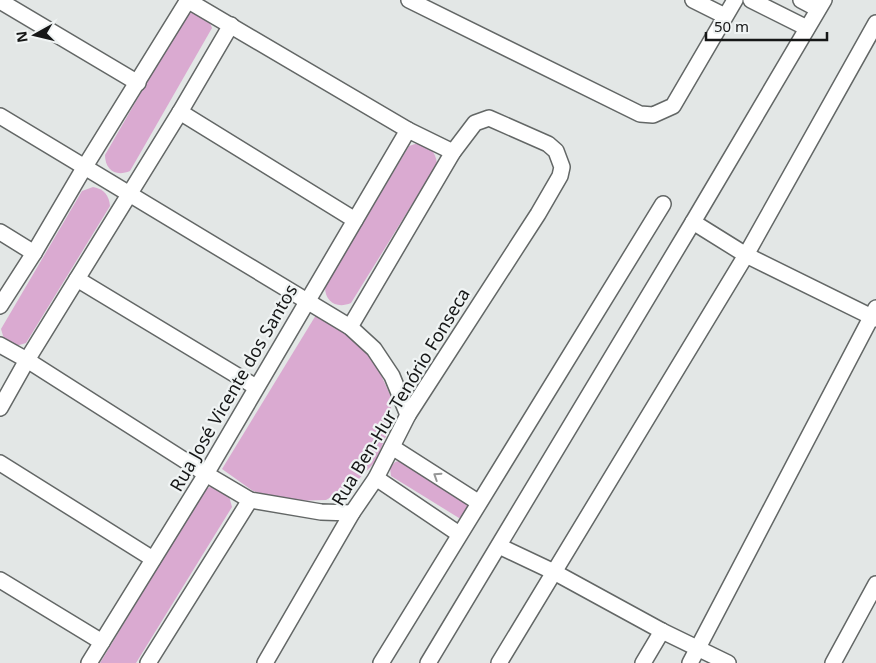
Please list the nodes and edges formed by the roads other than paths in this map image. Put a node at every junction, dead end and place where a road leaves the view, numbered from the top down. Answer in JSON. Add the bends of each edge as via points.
{"nodes":[{"id":1,"x":187,"y":0,"type":"edge"},
{"id":2,"x":409,"y":0,"type":"edge"},
{"id":3,"x":693,"y":0,"type":"edge"},
{"id":4,"x":735,"y":0,"type":"edge"},
{"id":5,"x":751,"y":0,"type":"edge"},
{"id":6,"x":801,"y":0,"type":"edge"},
{"id":7,"x":0,"y":1,"type":"edge"},
{"id":8,"x":821,"y":4,"type":"edge"},
{"id":9,"x":725,"y":16,"type":"junction"},
{"id":10,"x":876,"y":23,"type":"edge"},
{"id":11,"x":231,"y":25,"type":"junction"},
{"id":12,"x":807,"y":28,"type":"junction"},
{"id":13,"x":138,"y":83,"type":"junction"},
{"id":14,"x":180,"y":112,"type":"junction"},
{"id":15,"x":0,"y":116,"type":"edge"},
{"id":16,"x":408,"y":130,"type":"junction"},
{"id":17,"x":453,"y":152,"type":"junction"},
{"id":18,"x":84,"y":168,"type":"junction"},
{"id":19,"x":129,"y":194,"type":"junction"},
{"id":20,"x":662,"y":204,"type":"dead end"},
{"id":21,"x":355,"y":220,"type":"junction"},
{"id":22,"x":693,"y":222,"type":"junction"},
{"id":23,"x":0,"y":232,"type":"edge"},
{"id":24,"x":34,"y":253,"type":"junction"},
{"id":25,"x":746,"y":255,"type":"junction"},
{"id":26,"x":77,"y":278,"type":"junction"},
{"id":27,"x":307,"y":301,"type":"junction"},
{"id":28,"x":0,"y":306,"type":"edge"},
{"id":29,"x":874,"y":315,"type":"edge"},
{"id":30,"x":350,"y":327,"type":"junction"},
{"id":31,"x":0,"y":345,"type":"edge"},
{"id":32,"x":27,"y":360,"type":"junction"},
{"id":33,"x":256,"y":387,"type":"junction"},
{"id":34,"x":0,"y":408,"type":"edge"},
{"id":35,"x":408,"y":415,"type":"junction"},
{"id":36,"x":392,"y":447,"type":"junction"},
{"id":37,"x":0,"y":463,"type":"edge"},
{"id":38,"x":206,"y":474,"type":"junction"},
{"id":39,"x":376,"y":478,"type":"junction"},
{"id":40,"x":250,"y":500,"type":"junction"},
{"id":41,"x":478,"y":502,"type":"junction"},
{"id":42,"x":352,"y":513,"type":"junction"},
{"id":43,"x":460,"y":534,"type":"junction"},
{"id":44,"x":499,"y":546,"type":"junction"},
{"id":45,"x":153,"y":559,"type":"junction"},
{"id":46,"x":554,"y":572,"type":"junction"},
{"id":47,"x":0,"y":580,"type":"edge"},
{"id":48,"x":876,"y":584,"type":"edge"},
{"id":49,"x":662,"y":630,"type":"junction"},
{"id":50,"x":102,"y":642,"type":"junction"},
{"id":51,"x":698,"y":648,"type":"junction"},
{"id":52,"x":89,"y":663,"type":"edge"},
{"id":53,"x":148,"y":663,"type":"edge"},
{"id":54,"x":265,"y":663,"type":"edge"},
{"id":55,"x":381,"y":663,"type":"edge"},
{"id":56,"x":428,"y":663,"type":"edge"},
{"id":57,"x":499,"y":663,"type":"edge"},
{"id":58,"x":644,"y":663,"type":"edge"},
{"id":59,"x":690,"y":663,"type":"edge"},
{"id":60,"x":728,"y":663,"type":"edge"},
{"id":61,"x":833,"y":663,"type":"edge"}],
"edges":[{"from":1,"to":11,"type":"street"},
{"from":1,"to":13,"type":"street"},
{"from":2,"to":9,"type":"street","via":[[640,114],[653,115],[673,106]]},
{"from":3,"to":9,"type":"street"},
{"from":4,"to":9,"type":"street"},
{"from":5,"to":12,"type":"street"},
{"from":6,"to":8,"type":"street"},
{"from":7,"to":13,"type":"street"},
{"from":8,"to":12,"type":"street"},
{"from":10,"to":25,"type":"street"},
{"from":11,"to":14,"type":"street"},
{"from":11,"to":16,"type":"street"},
{"from":12,"to":22,"type":"street"},
{"from":13,"to":18,"type":"street"},
{"from":14,"to":19,"type":"street"},
{"from":14,"to":21,"type":"street"},
{"from":15,"to":18,"type":"street"},
{"from":16,"to":17,"type":"street"},
{"from":16,"to":21,"type":"street","name":"Rua José Vicente dos Santos"},
{"from":17,"to":30,"type":"street"},
{"from":17,"to":35,"type":"street","name":"Rua Ben-Hur Tenório Fonseca","via":[[475,123],[489,118],[548,144],[556,151],[562,168],[538,214]]},
{"from":18,"to":19,"type":"street"},
{"from":18,"to":24,"type":"street"},
{"from":19,"to":26,"type":"street"},
{"from":19,"to":27,"type":"street"},
{"from":20,"to":41,"type":"street"},
{"from":21,"to":27,"type":"street","name":"Rua José Vicente dos Santos"},
{"from":22,"to":25,"type":"street"},
{"from":22,"to":44,"type":"street"},
{"from":23,"to":24,"type":"street"},
{"from":24,"to":28,"type":"street"},
{"from":25,"to":29,"type":"street"},
{"from":25,"to":46,"type":"street"},
{"from":26,"to":32,"type":"street"},
{"from":26,"to":33,"type":"street"},
{"from":27,"to":30,"type":"street"},
{"from":27,"to":33,"type":"street","name":"Rua José Vicente dos Santos"},
{"from":29,"to":51,"type":"street"},
{"from":30,"to":35,"type":"street","via":[[374,348],[392,376]]},
{"from":31,"to":32,"type":"street"},
{"from":32,"to":34,"type":"street"},
{"from":32,"to":38,"type":"street"},
{"from":33,"to":38,"type":"street","name":"Rua José Vicente dos Santos"},
{"from":35,"to":36,"type":"street","name":"Rua Ben-Hur Tenório Fonseca"},
{"from":36,"to":39,"type":"street","name":"Rua Ben-Hur Tenório Fonseca"},
{"from":41,"to":36,"type":"street","one_way":true},
{"from":37,"to":45,"type":"street"},
{"from":38,"to":40,"type":"street"},
{"from":38,"to":45,"type":"street","name":"Rua José Vicente dos Santos"},
{"from":39,"to":42,"type":"street","name":"Rua Ben-Hur Tenório Fonseca"},
{"from":39,"to":43,"type":"street"},
{"from":40,"to":42,"type":"street","via":[[321,512]]},
{"from":40,"to":53,"type":"street"},
{"from":41,"to":43,"type":"street"},
{"from":42,"to":54,"type":"street","name":"Rua Ben-Hur Tenório Fonseca"},
{"from":43,"to":55,"type":"street"},
{"from":44,"to":46,"type":"street"},
{"from":44,"to":56,"type":"street"},
{"from":45,"to":50,"type":"street","name":"Rua José Vicente dos Santos"},
{"from":46,"to":49,"type":"street"},
{"from":46,"to":57,"type":"street"},
{"from":47,"to":50,"type":"street"},
{"from":48,"to":61,"type":"street"},
{"from":49,"to":51,"type":"street"},
{"from":49,"to":58,"type":"street"},
{"from":50,"to":52,"type":"street","name":"Rua José Vicente dos Santos"},
{"from":51,"to":59,"type":"street"},
{"from":51,"to":60,"type":"street"}]}
